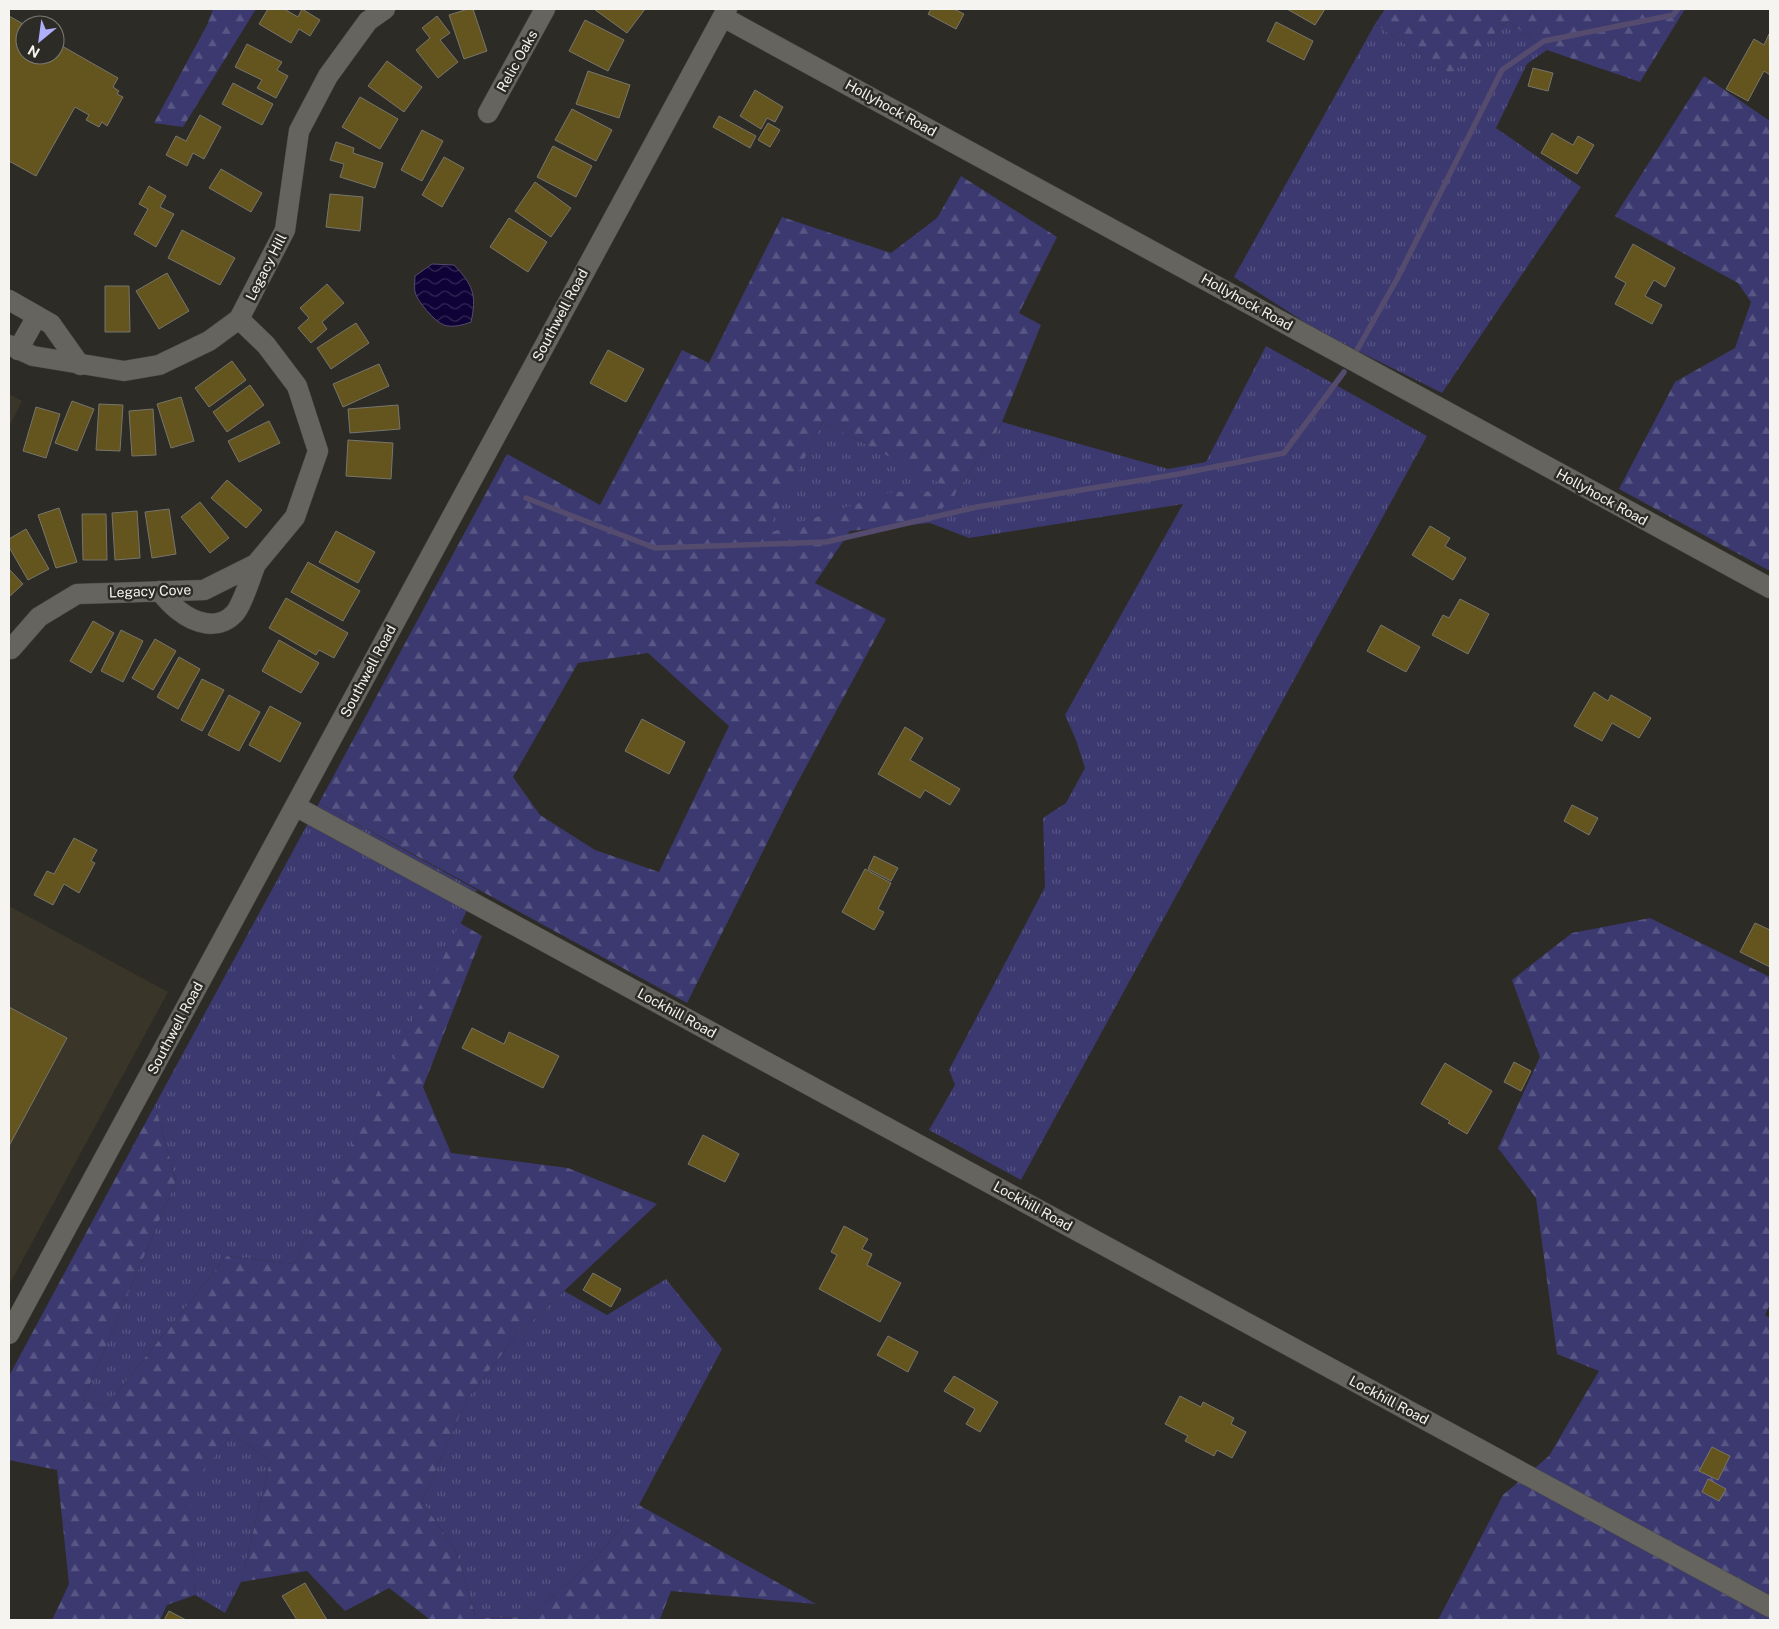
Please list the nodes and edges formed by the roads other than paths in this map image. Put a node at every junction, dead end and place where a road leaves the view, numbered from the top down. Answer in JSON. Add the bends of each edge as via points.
{"nodes":[{"id":1,"x":385,"y":9,"type":"edge"},
{"id":2,"x":545,"y":9,"type":"edge"},
{"id":3,"x":725,"y":13,"type":"edge"},
{"id":4,"x":488,"y":113,"type":"dead end"},
{"id":5,"x":9,"y":300,"type":"edge"},
{"id":6,"x":37,"y":316,"type":"junction"},
{"id":7,"x":239,"y":319,"type":"junction"},
{"id":8,"x":13,"y":347,"type":"edge"},
{"id":9,"x":80,"y":364,"type":"junction"},
{"id":10,"x":256,"y":564,"type":"junction"},
{"id":11,"x":1770,"y":588,"type":"edge"},
{"id":12,"x":159,"y":590,"type":"junction"},
{"id":13,"x":11,"y":649,"type":"dead end"},
{"id":14,"x":295,"y":806,"type":"junction"},
{"id":15,"x":9,"y":1334,"type":"edge"},
{"id":16,"x":1770,"y":1607,"type":"edge"}],
"edges":[{"from":1,"to":7,"type":"street","name":"Legacy Hill","via":[[368,21],[328,76],[299,131],[285,230]]},
{"from":2,"to":4,"type":"street","name":"Relic Oaks"},
{"from":3,"to":11,"type":"street","name":"Hollyhock Road"},
{"from":3,"to":14,"type":"street","name":"Southwell Road"},
{"from":5,"to":6,"type":"street"},
{"from":6,"to":8,"type":"street"},
{"from":6,"to":9,"type":"street","via":[[50,324]]},
{"from":7,"to":9,"type":"street","name":"Legacy Hill","via":[[209,341],[160,365],[124,371]]},
{"from":7,"to":10,"type":"street","name":"Legacy Cove","via":[[266,345],[297,386],[318,451],[295,517]]},
{"from":8,"to":9,"type":"street","name":"Legacy Hill","via":[[33,356]]},
{"from":10,"to":12,"type":"street","name":"Legacy Cove","via":[[204,590]]},
{"from":10,"to":12,"type":"street","via":[[235,613],[225,621],[213,624],[196,621],[178,610]]},
{"from":12,"to":13,"type":"street","name":"Legacy Cove","via":[[77,594],[39,617]]},
{"from":14,"to":15,"type":"street","name":"Southwell Road"},
{"from":14,"to":16,"type":"street","name":"Lockhill Road"}]}
